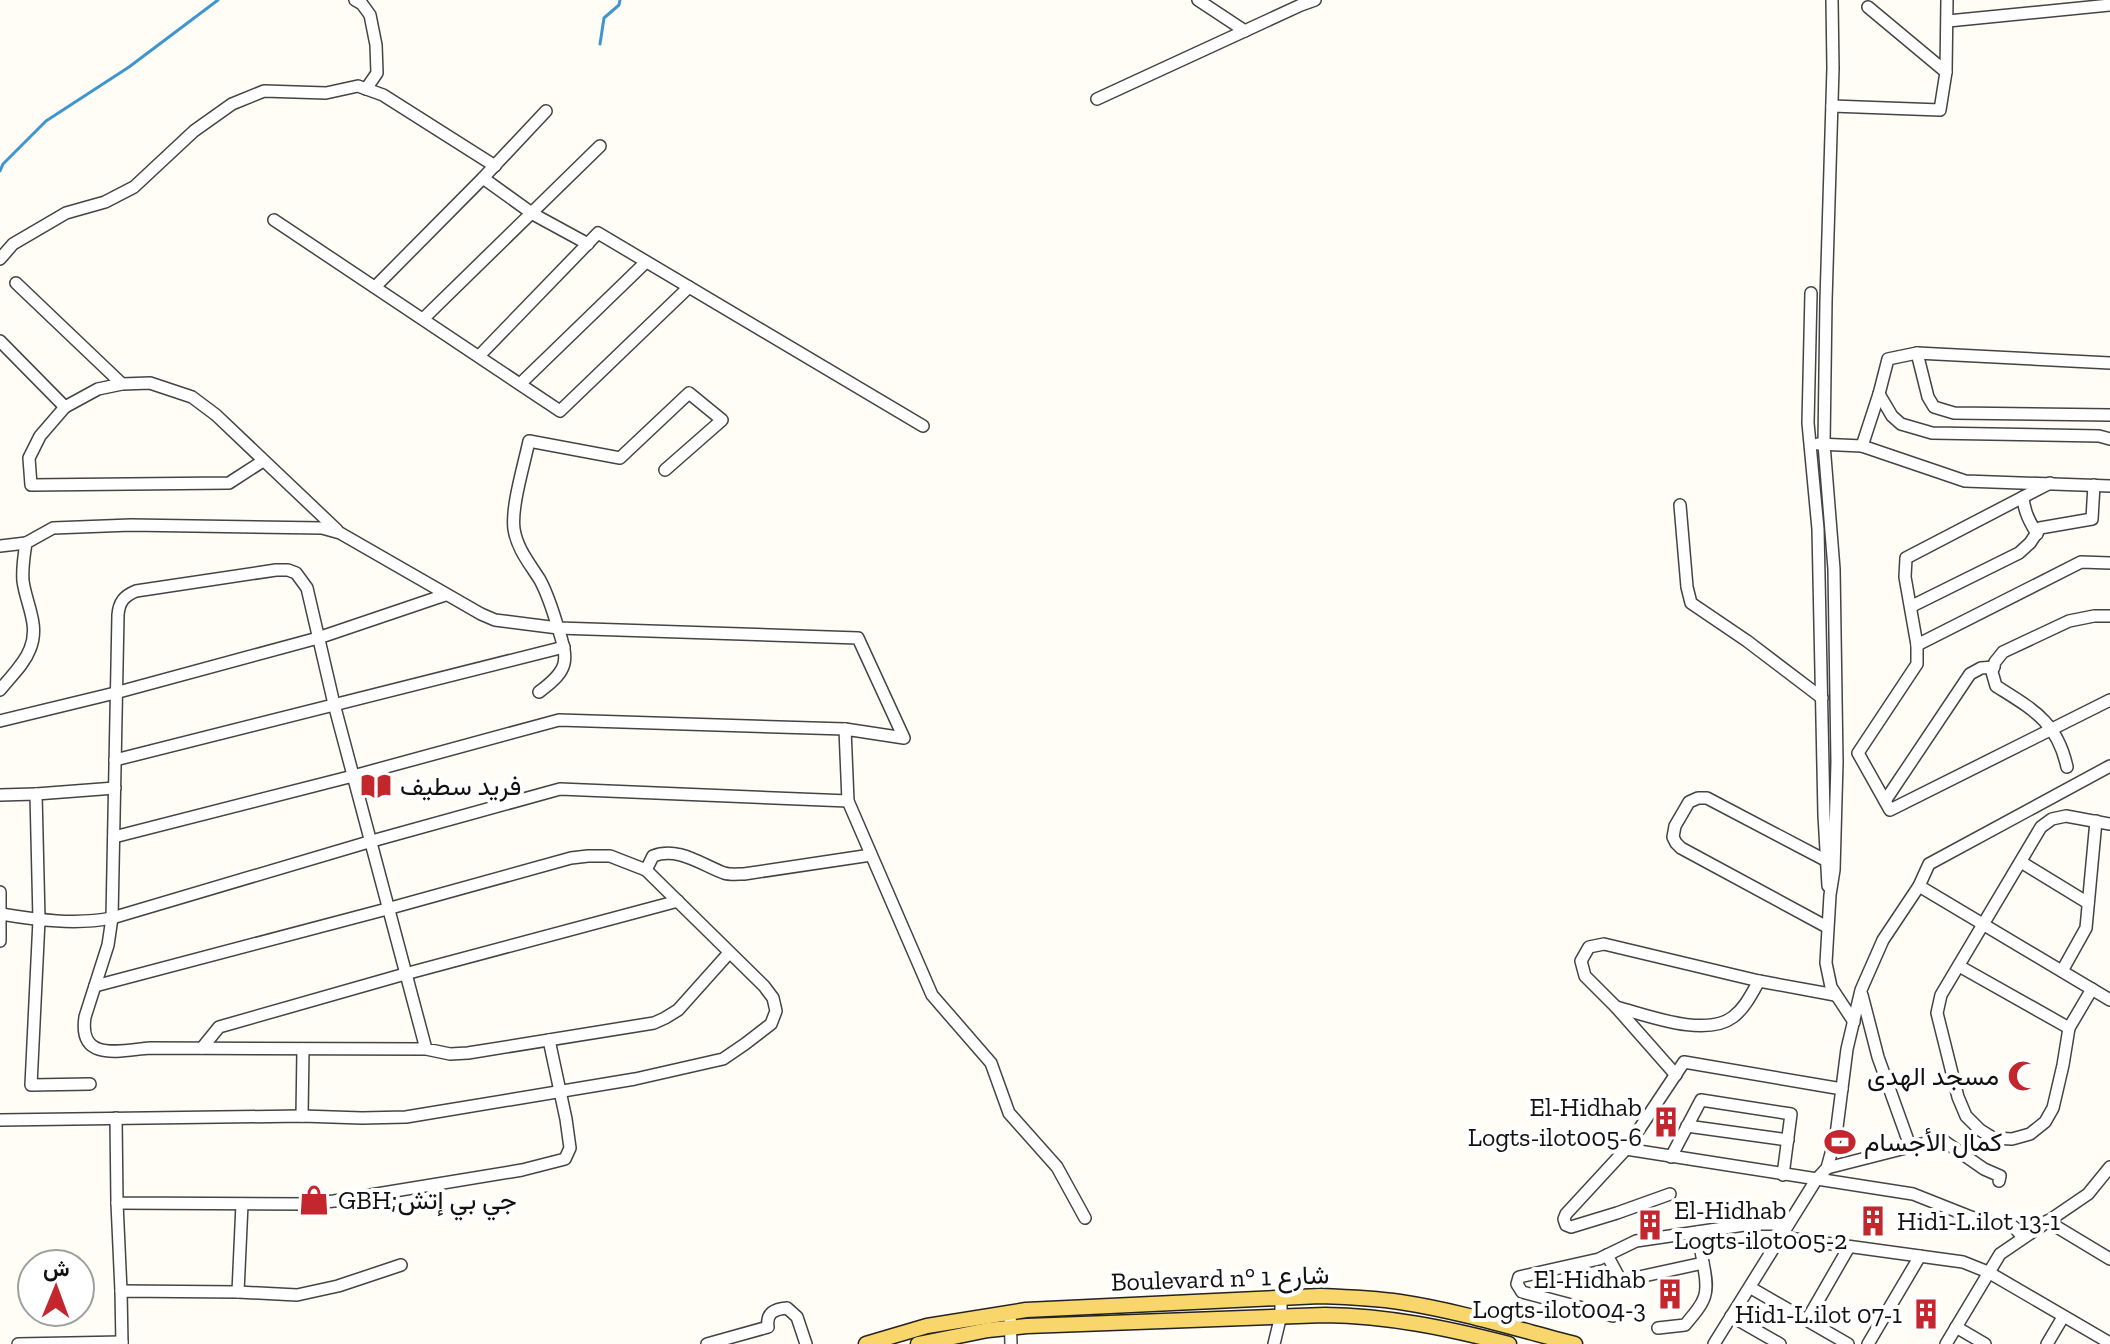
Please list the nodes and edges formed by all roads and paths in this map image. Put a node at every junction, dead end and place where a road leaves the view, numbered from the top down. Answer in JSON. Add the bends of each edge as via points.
{"nodes":[{"id":1,"x":355,"y":0,"type":"edge"},
{"id":2,"x":1198,"y":0,"type":"edge"},
{"id":3,"x":1315,"y":0,"type":"edge"},
{"id":4,"x":1832,"y":0,"type":"edge"},
{"id":5,"x":1297,"y":2,"type":"edge"},
{"id":6,"x":2110,"y":5,"type":"edge"},
{"id":7,"x":1868,"y":7,"type":"dead end"},
{"id":8,"x":1945,"y":7,"type":"edge"},
{"id":9,"x":1245,"y":31,"type":"junction"},
{"id":10,"x":1946,"y":72,"type":"junction"},
{"id":11,"x":366,"y":89,"type":"junction"},
{"id":12,"x":1097,"y":99,"type":"dead end"},
{"id":13,"x":1832,"y":106,"type":"junction"},
{"id":14,"x":546,"y":111,"type":"dead end"},
{"id":15,"x":600,"y":146,"type":"dead end"},
{"id":16,"x":495,"y":166,"type":"junction"},
{"id":17,"x":483,"y":178,"type":"junction"},
{"id":18,"x":533,"y":214,"type":"junction"},
{"id":19,"x":274,"y":220,"type":"dead end"},
{"id":20,"x":588,"y":244,"type":"junction"},
{"id":21,"x":0,"y":259,"type":"edge"},
{"id":22,"x":646,"y":262,"type":"junction"},
{"id":23,"x":16,"y":283,"type":"dead end"},
{"id":24,"x":375,"y":287,"type":"junction"},
{"id":25,"x":689,"y":287,"type":"junction"},
{"id":26,"x":1811,"y":293,"type":"dead end"},
{"id":27,"x":423,"y":319,"type":"junction"},
{"id":28,"x":0,"y":341,"type":"edge"},
{"id":29,"x":1917,"y":353,"type":"junction"},
{"id":30,"x":479,"y":356,"type":"junction"},
{"id":31,"x":2110,"y":363,"type":"edge"},
{"id":32,"x":122,"y":384,"type":"junction"},
{"id":33,"x":520,"y":384,"type":"junction"},
{"id":34,"x":1879,"y":394,"type":"junction"},
{"id":35,"x":65,"y":407,"type":"junction"},
{"id":36,"x":2110,"y":415,"type":"edge"},
{"id":37,"x":923,"y":426,"type":"dead end"},
{"id":38,"x":2110,"y":439,"type":"edge"},
{"id":39,"x":1809,"y":444,"type":"junction"},
{"id":40,"x":1824,"y":444,"type":"junction"},
{"id":41,"x":1862,"y":446,"type":"junction"},
{"id":42,"x":263,"y":461,"type":"junction"},
{"id":43,"x":665,"y":470,"type":"dead end"},
{"id":44,"x":2050,"y":483,"type":"junction"},
{"id":45,"x":2094,"y":485,"type":"junction"},
{"id":46,"x":2110,"y":486,"type":"edge"},
{"id":47,"x":2023,"y":497,"type":"junction"},
{"id":48,"x":1680,"y":505,"type":"dead end"},
{"id":49,"x":340,"y":533,"type":"junction"},
{"id":50,"x":2037,"y":534,"type":"junction"},
{"id":51,"x":26,"y":543,"type":"junction"},
{"id":52,"x":0,"y":546,"type":"edge"},
{"id":53,"x":2110,"y":563,"type":"edge"},
{"id":54,"x":445,"y":595,"type":"junction"},
{"id":55,"x":1912,"y":606,"type":"junction"},
{"id":56,"x":1821,"y":614,"type":"junction"},
{"id":57,"x":1835,"y":614,"type":"junction"},
{"id":58,"x":2110,"y":616,"type":"edge"},
{"id":59,"x":558,"y":628,"type":"junction"},
{"id":60,"x":318,"y":638,"type":"junction"},
{"id":61,"x":1917,"y":645,"type":"junction"},
{"id":62,"x":564,"y":647,"type":"junction"},
{"id":63,"x":1994,"y":667,"type":"junction"},
{"id":64,"x":0,"y":690,"type":"edge"},
{"id":65,"x":539,"y":692,"type":"dead end"},
{"id":66,"x":115,"y":693,"type":"junction"},
{"id":67,"x":1822,"y":698,"type":"junction"},
{"id":68,"x":2110,"y":700,"type":"edge"},
{"id":69,"x":334,"y":704,"type":"junction"},
{"id":70,"x":0,"y":721,"type":"edge"},
{"id":71,"x":845,"y":729,"type":"junction"},
{"id":72,"x":2052,"y":729,"type":"junction"},
{"id":73,"x":1858,"y":753,"type":"junction"},
{"id":74,"x":115,"y":760,"type":"junction"},
{"id":75,"x":1837,"y":762,"type":"junction"},
{"id":76,"x":1823,"y":764,"type":"junction"},
{"id":77,"x":2110,"y":766,"type":"edge"},
{"id":78,"x":2067,"y":767,"type":"dead end"},
{"id":79,"x":353,"y":776,"type":"junction"},
{"id":80,"x":115,"y":788,"type":"junction"},
{"id":81,"x":36,"y":794,"type":"junction"},
{"id":82,"x":0,"y":795,"type":"edge"},
{"id":83,"x":848,"y":801,"type":"junction"},
{"id":84,"x":1885,"y":801,"type":"junction"},
{"id":85,"x":2096,"y":821,"type":"junction"},
{"id":86,"x":2110,"y":824,"type":"edge"},
{"id":87,"x":114,"y":837,"type":"junction"},
{"id":88,"x":372,"y":841,"type":"junction"},
{"id":89,"x":871,"y":855,"type":"junction"},
{"id":90,"x":1825,"y":860,"type":"junction"},
{"id":91,"x":2021,"y":862,"type":"junction"},
{"id":92,"x":646,"y":870,"type":"junction"},
{"id":93,"x":1919,"y":886,"type":"junction"},
{"id":94,"x":0,"y":892,"type":"edge"},
{"id":95,"x":1830,"y":895,"type":"junction"},
{"id":96,"x":678,"y":901,"type":"junction"},
{"id":97,"x":2088,"y":903,"type":"junction"},
{"id":98,"x":387,"y":909,"type":"junction"},
{"id":99,"x":1,"y":914,"type":"edge"},
{"id":100,"x":112,"y":918,"type":"junction"},
{"id":101,"x":39,"y":920,"type":"junction"},
{"id":102,"x":1984,"y":925,"type":"junction"},
{"id":103,"x":1827,"y":927,"type":"junction"},
{"id":104,"x":0,"y":941,"type":"edge"},
{"id":105,"x":729,"y":953,"type":"junction"},
{"id":106,"x":1959,"y":966,"type":"junction"},
{"id":107,"x":2062,"y":971,"type":"junction"},
{"id":108,"x":405,"y":974,"type":"junction"},
{"id":109,"x":1759,"y":981,"type":"junction"},
{"id":110,"x":95,"y":986,"type":"junction"},
{"id":111,"x":2092,"y":989,"type":"junction"},
{"id":112,"x":1861,"y":990,"type":"junction"},
{"id":113,"x":1835,"y":995,"type":"junction"},
{"id":114,"x":2110,"y":1000,"type":"edge"},
{"id":115,"x":1616,"y":1007,"type":"junction"},
{"id":116,"x":1854,"y":1022,"type":"junction"},
{"id":117,"x":2069,"y":1028,"type":"junction"},
{"id":118,"x":549,"y":1040,"type":"junction"},
{"id":119,"x":202,"y":1048,"type":"junction"},
{"id":120,"x":303,"y":1049,"type":"junction"},
{"id":121,"x":426,"y":1049,"type":"junction"},
{"id":122,"x":1676,"y":1075,"type":"junction"},
{"id":123,"x":90,"y":1084,"type":"dead end"},
{"id":124,"x":1842,"y":1089,"type":"junction"},
{"id":125,"x":560,"y":1092,"type":"junction"},
{"id":126,"x":302,"y":1116,"type":"junction"},
{"id":127,"x":116,"y":1118,"type":"junction"},
{"id":128,"x":0,"y":1120,"type":"edge"},
{"id":129,"x":1687,"y":1126,"type":"junction"},
{"id":130,"x":1788,"y":1140,"type":"junction"},
{"id":131,"x":1910,"y":1146,"type":"junction"},
{"id":132,"x":1626,"y":1149,"type":"junction"},
{"id":133,"x":1671,"y":1157,"type":"junction"},
{"id":134,"x":2110,"y":1167,"type":"edge"},
{"id":135,"x":1827,"y":1168,"type":"junction"},
{"id":136,"x":1783,"y":1175,"type":"junction"},
{"id":137,"x":1816,"y":1180,"type":"junction"},
{"id":138,"x":1999,"y":1181,"type":"dead end"},
{"id":139,"x":1670,"y":1194,"type":"dead end"},
{"id":140,"x":117,"y":1203,"type":"junction"},
{"id":141,"x":242,"y":1204,"type":"junction"},
{"id":142,"x":1085,"y":1218,"type":"dead end"},
{"id":143,"x":2047,"y":1221,"type":"junction"},
{"id":144,"x":1788,"y":1224,"type":"junction"},
{"id":145,"x":1698,"y":1232,"type":"junction"},
{"id":146,"x":1781,"y":1237,"type":"junction"},
{"id":147,"x":2023,"y":1237,"type":"junction"},
{"id":148,"x":1849,"y":1247,"type":"junction"},
{"id":149,"x":1607,"y":1255,"type":"junction"},
{"id":150,"x":1920,"y":1256,"type":"junction"},
{"id":151,"x":2110,"y":1259,"type":"edge"},
{"id":152,"x":1703,"y":1263,"type":"junction"},
{"id":153,"x":401,"y":1265,"type":"dead end"},
{"id":154,"x":1988,"y":1272,"type":"junction"},
{"id":155,"x":1751,"y":1288,"type":"junction"},
{"id":156,"x":121,"y":1291,"type":"junction"},
{"id":157,"x":238,"y":1292,"type":"junction"},
{"id":158,"x":1281,"y":1297,"type":"junction"},
{"id":159,"x":1010,"y":1312,"type":"junction"},
{"id":160,"x":1281,"y":1315,"type":"junction"},
{"id":161,"x":1613,"y":1316,"type":"dead end"},
{"id":162,"x":1731,"y":1316,"type":"junction"},
{"id":163,"x":2063,"y":1317,"type":"junction"},
{"id":164,"x":1807,"y":1320,"type":"junction"},
{"id":165,"x":1956,"y":1327,"type":"junction"},
{"id":166,"x":1010,"y":1328,"type":"junction"},
{"id":167,"x":1658,"y":1328,"type":"dead end"},
{"id":168,"x":122,"y":1343,"type":"edge"},
{"id":169,"x":2110,"y":1343,"type":"edge"},
{"id":170,"x":18,"y":1344,"type":"edge"},
{"id":171,"x":707,"y":1344,"type":"edge"},
{"id":172,"x":806,"y":1344,"type":"edge"},
{"id":173,"x":866,"y":1344,"type":"edge"},
{"id":174,"x":918,"y":1344,"type":"edge"},
{"id":175,"x":1011,"y":1344,"type":"edge"},
{"id":176,"x":1274,"y":1344,"type":"edge"},
{"id":177,"x":1509,"y":1344,"type":"edge"},
{"id":178,"x":1575,"y":1344,"type":"edge"},
{"id":179,"x":1714,"y":1344,"type":"edge"},
{"id":180,"x":1780,"y":1344,"type":"edge"},
{"id":181,"x":1848,"y":1344,"type":"edge"},
{"id":182,"x":1868,"y":1344,"type":"edge"},
{"id":183,"x":1946,"y":1344,"type":"edge"},
{"id":184,"x":1985,"y":1344,"type":"edge"},
{"id":185,"x":2047,"y":1344,"type":"edge"}],
"edges":[{"from":1,"to":11,"type":"street","via":[[370,15],[376,45],[377,73]]},
{"from":2,"to":9,"type":"street"},
{"from":3,"to":5,"type":"street"},
{"from":4,"to":13,"type":"street"},
{"from":5,"to":9,"type":"street"},
{"from":6,"to":8,"type":"street"},
{"from":7,"to":10,"type":"street"},
{"from":8,"to":10,"type":"street"},
{"from":9,"to":12,"type":"street"},
{"from":10,"to":13,"type":"street","via":[[1940,110]]},
{"from":11,"to":16,"type":"street"},
{"from":11,"to":21,"type":"street","via":[[264,91],[232,104],[134,187],[66,213],[13,244]]},
{"from":13,"to":40,"type":"street"},
{"from":14,"to":16,"type":"street"},
{"from":15,"to":18,"type":"street"},
{"from":16,"to":17,"type":"street"},
{"from":17,"to":18,"type":"street"},
{"from":17,"to":24,"type":"street"},
{"from":18,"to":20,"type":"street"},
{"from":18,"to":27,"type":"street"},
{"from":19,"to":24,"type":"street"},
{"from":20,"to":22,"type":"street","via":[[598,233]]},
{"from":20,"to":30,"type":"street"},
{"from":22,"to":25,"type":"street"},
{"from":22,"to":33,"type":"street"},
{"from":23,"to":32,"type":"street"},
{"from":24,"to":27,"type":"street"},
{"from":25,"to":33,"type":"street","via":[[560,411]]},
{"from":25,"to":37,"type":"street"},
{"from":26,"to":39,"type":"street"},
{"from":27,"to":30,"type":"street"},
{"from":28,"to":35,"type":"street"},
{"from":29,"to":31,"type":"street"},
{"from":29,"to":34,"type":"street","via":[[1888,359]]},
{"from":29,"to":36,"type":"street","via":[[1934,407],[1954,413]]},
{"from":30,"to":33,"type":"street"},
{"from":32,"to":35,"type":"street","via":[[98,389]]},
{"from":32,"to":42,"type":"street","via":[[150,383],[192,397]]},
{"from":34,"to":38,"type":"street","via":[[1901,424],[1932,433]]},
{"from":34,"to":41,"type":"street"},
{"from":35,"to":42,"type":"street","via":[[29,458],[31,485],[229,483]]},
{"from":39,"to":40,"type":"street"},
{"from":39,"to":56,"type":"street"},
{"from":40,"to":41,"type":"street"},
{"from":40,"to":57,"type":"street"},
{"from":41,"to":44,"type":"street","via":[[1965,481]]},
{"from":42,"to":49,"type":"street"},
{"from":43,"to":59,"type":"street","via":[[722,420],[689,393],[620,458],[529,441],[514,526]]},
{"from":44,"to":45,"type":"street"},
{"from":44,"to":47,"type":"street"},
{"from":45,"to":46,"type":"street"},
{"from":45,"to":50,"type":"street","via":[[2092,519],[2040,528]]},
{"from":47,"to":50,"type":"street"},
{"from":47,"to":55,"type":"street","via":[[1906,558]]},
{"from":48,"to":67,"type":"street","via":[[1691,603]]},
{"from":49,"to":51,"type":"street","via":[[322,528],[131,525],[53,528]]},
{"from":49,"to":54,"type":"street"},
{"from":50,"to":55,"type":"street","via":[[2019,553]]},
{"from":51,"to":52,"type":"street"},
{"from":51,"to":64,"type":"street","via":[[23,582],[33,635],[30,650]]},
{"from":53,"to":61,"type":"street","via":[[2081,562]]},
{"from":54,"to":59,"type":"street","via":[[495,620]]},
{"from":54,"to":60,"type":"street"},
{"from":55,"to":61,"type":"street"},
{"from":56,"to":57,"type":"street"},
{"from":56,"to":67,"type":"street"},
{"from":57,"to":75,"type":"street"},
{"from":58,"to":63,"type":"street","via":[[2069,621],[2003,652]]},
{"from":59,"to":62,"type":"street"},
{"from":59,"to":71,"type":"street","via":[[858,638],[904,738]]},
{"from":60,"to":66,"type":"street"},
{"from":60,"to":66,"type":"street","via":[[307,588],[288,570],[136,591],[119,605]]},
{"from":60,"to":69,"type":"street"},
{"from":61,"to":73,"type":"street","via":[[1917,664]]},
{"from":62,"to":65,"type":"street","via":[[563,670]]},
{"from":62,"to":69,"type":"street"},
{"from":63,"to":72,"type":"street","via":[[1996,686]]},
{"from":63,"to":84,"type":"street","via":[[1970,674]]},
{"from":66,"to":70,"type":"street"},
{"from":66,"to":74,"type":"street"},
{"from":67,"to":76,"type":"street"},
{"from":68,"to":72,"type":"street"},
{"from":69,"to":74,"type":"street"},
{"from":69,"to":79,"type":"street"},
{"from":71,"to":79,"type":"street","via":[[559,720]]},
{"from":71,"to":83,"type":"street"},
{"from":72,"to":78,"type":"street"},
{"from":72,"to":84,"type":"street","via":[[1890,810]]},
{"from":73,"to":75,"type":"street"},
{"from":73,"to":84,"type":"street"},
{"from":74,"to":80,"type":"street"},
{"from":75,"to":76,"type":"street"},
{"from":75,"to":95,"type":"street"},
{"from":76,"to":90,"type":"street"},
{"from":77,"to":93,"type":"street","via":[[1929,864]]},
{"from":79,"to":87,"type":"street"},
{"from":79,"to":88,"type":"street"},
{"from":80,"to":81,"type":"street"},
{"from":80,"to":87,"type":"street"},
{"from":81,"to":82,"type":"street"},
{"from":81,"to":101,"type":"street"},
{"from":83,"to":88,"type":"street","via":[[560,789]]},
{"from":83,"to":89,"type":"street"},
{"from":85,"to":86,"type":"street"},
{"from":85,"to":91,"type":"street","via":[[2052,819],[2041,827]]},
{"from":85,"to":97,"type":"street"},
{"from":87,"to":100,"type":"street"},
{"from":88,"to":98,"type":"street"},
{"from":88,"to":100,"type":"street"},
{"from":89,"to":92,"type":"street","via":[[726,874],[682,855],[658,853]]},
{"from":89,"to":142,"type":"street","via":[[932,995],[991,1063],[1009,1113],[1057,1167]]},
{"from":90,"to":95,"type":"street"},
{"from":90,"to":103,"type":"street","via":[[1707,798],[1689,802],[1673,833],[1678,846]]},
{"from":91,"to":97,"type":"street"},
{"from":91,"to":102,"type":"street"},
{"from":92,"to":96,"type":"street"},
{"from":92,"to":98,"type":"street","via":[[610,856],[571,858]]},
{"from":93,"to":102,"type":"street"},
{"from":93,"to":112,"type":"street","via":[[1883,940]]},
{"from":94,"to":99,"type":"street"},
{"from":95,"to":103,"type":"street"},
{"from":96,"to":105,"type":"street"},
{"from":96,"to":108,"type":"street"},
{"from":97,"to":107,"type":"street","via":[[2086,928]]},
{"from":98,"to":108,"type":"street"},
{"from":98,"to":110,"type":"street"},
{"from":99,"to":101,"type":"street"},
{"from":99,"to":104,"type":"street"},
{"from":100,"to":101,"type":"street"},
{"from":100,"to":110,"type":"street"},
{"from":101,"to":123,"type":"street","via":[[31,1085]]},
{"from":102,"to":106,"type":"street"},
{"from":102,"to":107,"type":"street"},
{"from":103,"to":113,"type":"street","via":[[1826,971]]},
{"from":105,"to":118,"type":"street","via":[[665,1018]]},
{"from":105,"to":125,"type":"street","via":[[773,998],[771,1024],[723,1059]]},
{"from":106,"to":117,"type":"street"},
{"from":106,"to":117,"type":"street","via":[[1941,995],[1937,1013],[1966,1116],[1993,1138],[2030,1134],[2045,1122],[2058,1093]]},
{"from":107,"to":111,"type":"street"},
{"from":108,"to":119,"type":"street","via":[[219,1027]]},
{"from":108,"to":121,"type":"street"},
{"from":109,"to":113,"type":"street"},
{"from":109,"to":115,"type":"street","via":[[1736,1014],[1714,1026],[1698,1027]]},
{"from":109,"to":115,"type":"street","via":[[1604,944],[1589,947],[1582,956],[1583,971]]},
{"from":110,"to":119,"type":"street","via":[[83,1030],[96,1048]]},
{"from":111,"to":114,"type":"street"},
{"from":111,"to":117,"type":"street"},
{"from":112,"to":116,"type":"street"},
{"from":112,"to":131,"type":"street"},
{"from":113,"to":116,"type":"street"},
{"from":115,"to":122,"type":"street"},
{"from":116,"to":124,"type":"street"},
{"from":118,"to":121,"type":"street","via":[[468,1053]]},
{"from":118,"to":125,"type":"street"},
{"from":119,"to":120,"type":"street"},
{"from":120,"to":121,"type":"street"},
{"from":120,"to":126,"type":"street"},
{"from":122,"to":124,"type":"street","via":[[1684,1062]]},
{"from":122,"to":132,"type":"street"},
{"from":124,"to":135,"type":"street"},
{"from":125,"to":126,"type":"street","via":[[406,1117]]},
{"from":125,"to":141,"type":"street","via":[[570,1148],[565,1159],[334,1201]]},
{"from":126,"to":127,"type":"street"},
{"from":127,"to":128,"type":"street"},
{"from":127,"to":140,"type":"street"},
{"from":129,"to":130,"type":"street"},
{"from":129,"to":130,"type":"street","via":[[1701,1100],[1791,1114]]},
{"from":129,"to":133,"type":"street"},
{"from":130,"to":136,"type":"street"},
{"from":131,"to":135,"type":"street"},
{"from":131,"to":138,"type":"street","via":[[1941,1139],[2000,1176]]},
{"from":132,"to":133,"type":"street"},
{"from":132,"to":139,"type":"street","via":[[1566,1214],[1566,1225]]},
{"from":133,"to":136,"type":"street"},
{"from":134,"to":143,"type":"street","via":[[2088,1194]]},
{"from":135,"to":137,"type":"street"},
{"from":136,"to":137,"type":"street"},
{"from":137,"to":144,"type":"street"},
{"from":137,"to":147,"type":"street","via":[[1913,1194],[2014,1227]]},
{"from":140,"to":141,"type":"street"},
{"from":140,"to":156,"type":"street"},
{"from":141,"to":157,"type":"street"},
{"from":143,"to":147,"type":"street"},
{"from":143,"to":151,"type":"street"},
{"from":144,"to":145,"type":"street"},
{"from":144,"to":146,"type":"street"},
{"from":145,"to":149,"type":"street","via":[[1636,1241]]},
{"from":145,"to":152,"type":"street"},
{"from":146,"to":148,"type":"street"},
{"from":146,"to":155,"type":"street"},
{"from":147,"to":154,"type":"street","via":[[2000,1254]]},
{"from":148,"to":150,"type":"street"},
{"from":148,"to":164,"type":"street"},
{"from":149,"to":152,"type":"street","via":[[1621,1281]]},
{"from":149,"to":161,"type":"street","via":[[1519,1277],[1517,1284],[1522,1292]]},
{"from":150,"to":154,"type":"street","via":[[1963,1262]]},
{"from":150,"to":182,"type":"street"},
{"from":152,"to":167,"type":"street","via":[[1708,1288],[1698,1310],[1685,1325]]},
{"from":153,"to":157,"type":"street","via":[[297,1295]]},
{"from":154,"to":163,"type":"street"},
{"from":154,"to":165,"type":"street"},
{"from":155,"to":162,"type":"street"},
{"from":155,"to":164,"type":"street"},
{"from":156,"to":157,"type":"street"},
{"from":156,"to":168,"type":"street"},
{"from":158,"to":159,"type":"main road","name":"Boulevard n° شارع 1"},
{"from":158,"to":160,"type":"street"},
{"from":158,"to":178,"type":"main road","name":"Boulevard n° شارع 1","via":[[1400,1302]]},
{"from":159,"to":166,"type":"street"},
{"from":159,"to":173,"type":"main road","name":"Boulevard n° شارع 1","via":[[927,1326]]},
{"from":160,"to":166,"type":"main road","name":"Boulevard n° شارع 1"},
{"from":160,"to":176,"type":"street"},
{"from":160,"to":177,"type":"main road","name":"Boulevard n° شارع 1","via":[[1366,1315]]},
{"from":162,"to":179,"type":"street"},
{"from":162,"to":180,"type":"street"},
{"from":163,"to":169,"type":"street"},
{"from":163,"to":185,"type":"street"},
{"from":164,"to":181,"type":"street"},
{"from":165,"to":183,"type":"street"},
{"from":165,"to":184,"type":"street"},
{"from":166,"to":174,"type":"main road","name":"Boulevard n° شارع 1"},
{"from":166,"to":175,"type":"street"},
{"from":168,"to":170,"type":"street"},
{"from":171,"to":172,"type":"street","via":[[768,1327],[770,1314],[787,1308],[797,1317]]}]}
